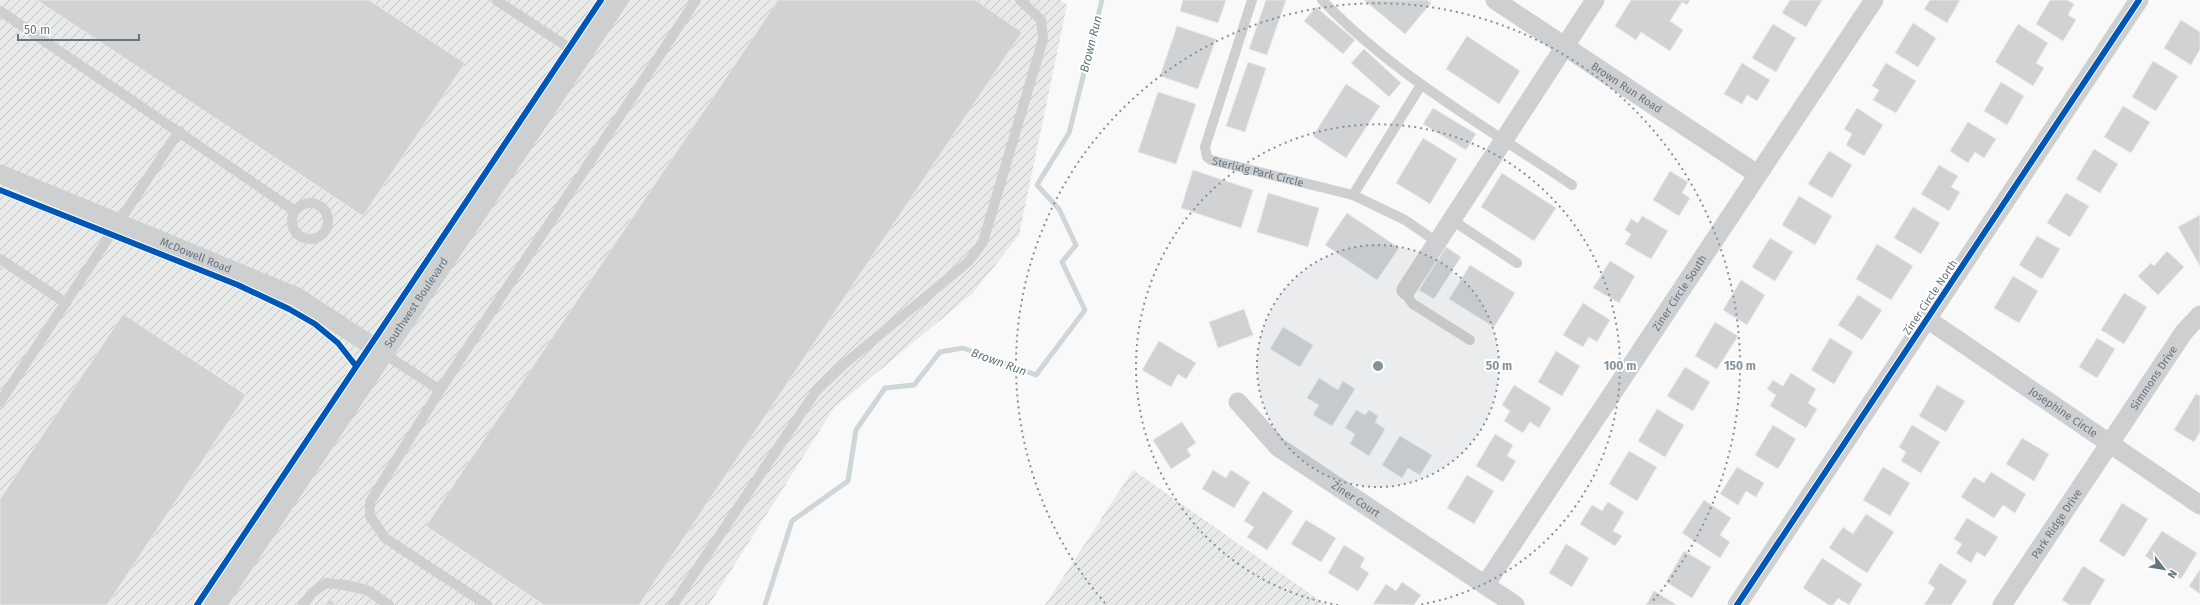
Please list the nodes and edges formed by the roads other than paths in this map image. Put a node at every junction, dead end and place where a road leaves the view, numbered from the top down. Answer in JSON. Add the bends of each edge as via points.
{"nodes":[{"id":1,"x":496,"y":0,"type":"edge"},
{"id":2,"x":617,"y":0,"type":"edge"},
{"id":3,"x":696,"y":0,"type":"edge"},
{"id":4,"x":1020,"y":0,"type":"edge"},
{"id":5,"x":1252,"y":0,"type":"edge"},
{"id":6,"x":1322,"y":0,"type":"edge"},
{"id":7,"x":1495,"y":0,"type":"edge"},
{"id":8,"x":1596,"y":0,"type":"edge"},
{"id":9,"x":1874,"y":0,"type":"edge"},
{"id":10,"x":2139,"y":0,"type":"edge"},
{"id":11,"x":0,"y":11,"type":"edge"},
{"id":12,"x":1565,"y":46,"type":"junction"},
{"id":13,"x":580,"y":55,"type":"junction"},
{"id":14,"x":1422,"y":86,"type":"junction"},
{"id":15,"x":179,"y":131,"type":"junction"},
{"id":16,"x":1504,"y":139,"type":"junction"},
{"id":17,"x":0,"y":174,"type":"edge"},
{"id":18,"x":1757,"y":174,"type":"junction"},
{"id":19,"x":1572,"y":185,"type":"dead end"},
{"id":20,"x":1353,"y":195,"type":"junction"},
{"id":21,"x":295,"y":211,"type":"dead end"},
{"id":22,"x":1452,"y":220,"type":"junction"},
{"id":23,"x":120,"y":222,"type":"junction"},
{"id":24,"x":1437,"y":242,"type":"junction"},
{"id":25,"x":0,"y":259,"type":"edge"},
{"id":26,"x":1517,"y":263,"type":"dead end"},
{"id":27,"x":1406,"y":290,"type":"joint"},
{"id":28,"x":66,"y":303,"type":"junction"},
{"id":29,"x":2200,"y":315,"type":"edge"},
{"id":30,"x":1927,"y":320,"type":"junction"},
{"id":31,"x":1470,"y":340,"type":"dead end"},
{"id":32,"x":383,"y":353,"type":"junction"},
{"id":33,"x":440,"y":390,"type":"junction"},
{"id":34,"x":0,"y":402,"type":"edge"},
{"id":35,"x":1238,"y":402,"type":"dead end"},
{"id":36,"x":2110,"y":443,"type":"junction"},
{"id":37,"x":2200,"y":505,"type":"edge"},
{"id":38,"x":1485,"y":585,"type":"junction"},
{"id":39,"x":215,"y":605,"type":"edge"},
{"id":40,"x":303,"y":605,"type":"edge"},
{"id":41,"x":389,"y":605,"type":"edge"},
{"id":42,"x":488,"y":605,"type":"edge"},
{"id":43,"x":673,"y":605,"type":"edge"},
{"id":44,"x":1515,"y":605,"type":"edge"},
{"id":45,"x":1737,"y":605,"type":"edge"},
{"id":46,"x":2002,"y":605,"type":"edge"}],
"edges":[{"from":1,"to":13,"type":"lane"},
{"from":2,"to":13,"type":"street","name":"Southwest Boulevard"},
{"from":3,"to":33,"type":"lane"},
{"from":4,"to":43,"type":"lane","via":[[1041,20],[1043,39],[983,242],[968,262],[843,365],[816,391]]},
{"from":5,"to":20,"type":"lane","name":"Sterling Park Circle","via":[[1205,146],[1207,157]]},
{"from":6,"to":14,"type":"lane","via":[[1388,60]]},
{"from":7,"to":12,"type":"street","name":"Brown Run Road"},
{"from":8,"to":12,"type":"street"},
{"from":9,"to":18,"type":"street","name":"Ziner Circle South"},
{"from":10,"to":30,"type":"street","name":"Ziner Circle North"},
{"from":11,"to":15,"type":"lane"},
{"from":12,"to":16,"type":"street"},
{"from":12,"to":18,"type":"street","name":"Brown Run Road"},
{"from":13,"to":32,"type":"street","name":"Southwest Boulevard"},
{"from":14,"to":16,"type":"lane"},
{"from":14,"to":20,"type":"lane"},
{"from":15,"to":21,"type":"lane"},
{"from":15,"to":23,"type":"lane"},
{"from":16,"to":19,"type":"lane"},
{"from":16,"to":22,"type":"street"},
{"from":17,"to":23,"type":"street","name":"McDowell Road"},
{"from":18,"to":38,"type":"street","name":"Ziner Circle South"},
{"from":20,"to":24,"type":"lane","name":"Sterling Park Circle","via":[[1405,220]]},
{"from":22,"to":24,"type":"street"},
{"from":22,"to":26,"type":"lane"},
{"from":23,"to":28,"type":"lane"},
{"from":23,"to":32,"type":"street","name":"McDowell Road","via":[[297,297]]},
{"from":24,"to":27,"type":"street"},
{"from":25,"to":28,"type":"lane"},
{"from":27,"to":31,"type":"lane","via":[[1406,295],[1413,304]]},
{"from":28,"to":34,"type":"lane"},
{"from":29,"to":36,"type":"street","name":"Simmons Drive","via":[[2184,332]]},
{"from":30,"to":36,"type":"street","name":"Josephine Circle"},
{"from":30,"to":45,"type":"street","name":"Ziner Circle North"},
{"from":32,"to":33,"type":"lane"},
{"from":32,"to":39,"type":"street","name":"Southwest Boulevard"},
{"from":33,"to":42,"type":"lane","via":[[370,502],[370,516],[385,538]]},
{"from":35,"to":38,"type":"street","name":"Ziner Court","via":[[1278,447]]},
{"from":36,"to":37,"type":"street","name":"Josephine Circle"},
{"from":36,"to":46,"type":"street","name":"Park Ridge Drive"},
{"from":38,"to":44,"type":"street"},
{"from":40,"to":41,"type":"lane","via":[[312,593],[326,583],[367,590]]}]}
